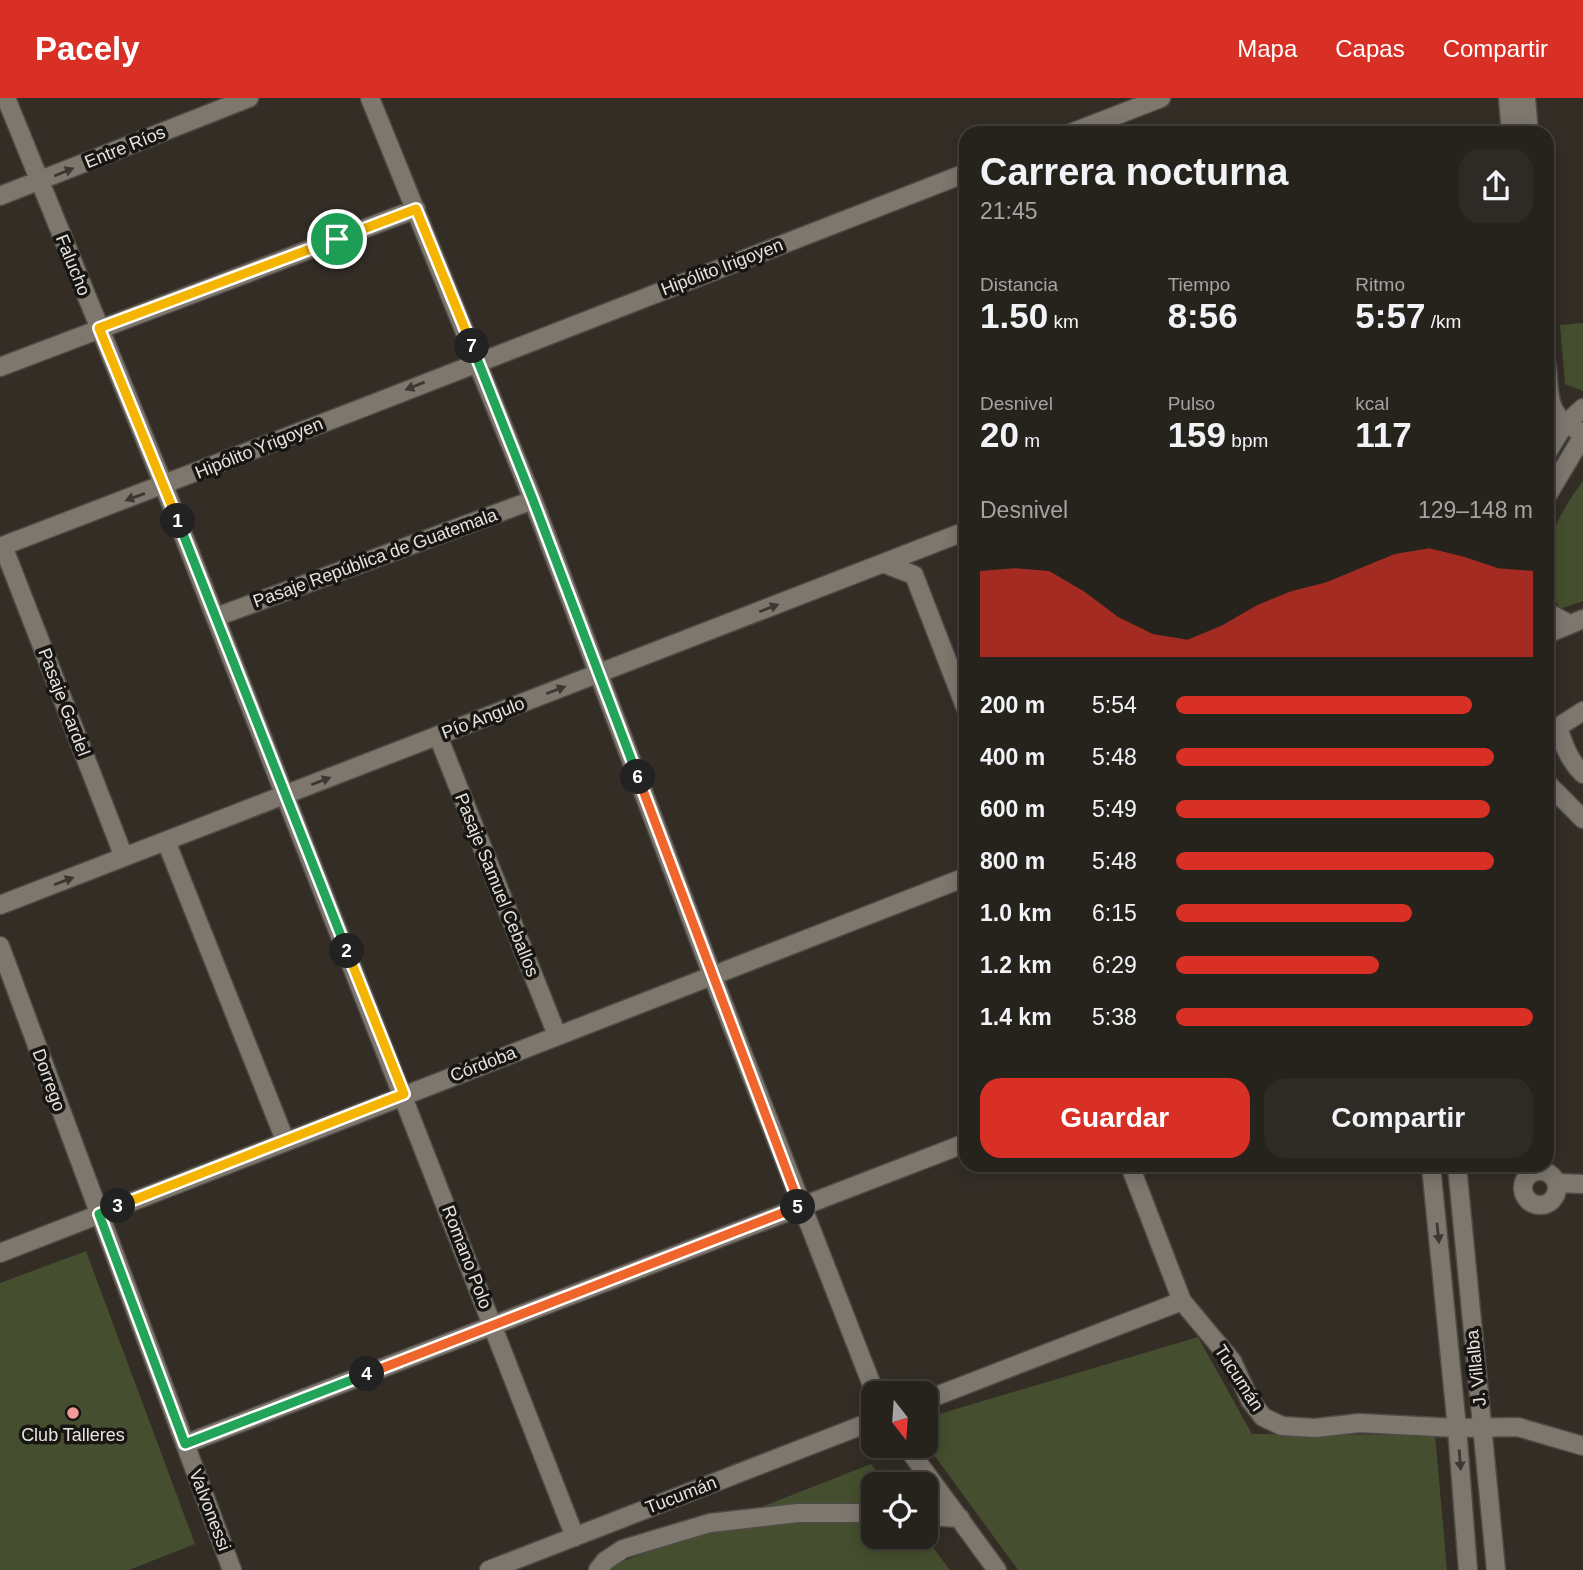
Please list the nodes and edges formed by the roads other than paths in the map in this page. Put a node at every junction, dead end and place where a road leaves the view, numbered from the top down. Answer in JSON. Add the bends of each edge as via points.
{"nodes":[{"id":1,"x":6,"y":98,"type":"edge"},
{"id":2,"x":249,"y":98,"type":"edge"},
{"id":3,"x":370,"y":98,"type":"edge"},
{"id":4,"x":1161,"y":98,"type":"edge"},
{"id":5,"x":1508,"y":98,"type":"edge"},
{"id":6,"x":1526,"y":98,"type":"edge"},
{"id":7,"x":202,"y":106,"type":"edge"},
{"id":8,"x":1088,"y":126,"type":"edge"},
{"id":9,"x":1510,"y":126,"type":"edge"},
{"id":10,"x":1528,"y":126,"type":"edge"},
{"id":11,"x":959,"y":176,"type":"edge"},
{"id":12,"x":39,"y":181,"type":"junction"},
{"id":13,"x":0,"y":196,"type":"edge"},
{"id":14,"x":416,"y":209,"type":"junction"},
{"id":15,"x":99,"y":328,"type":"junction"},
{"id":16,"x":478,"y":361,"type":"junction"},
{"id":17,"x":0,"y":367,"type":"edge"},
{"id":18,"x":1583,"y":408,"type":"edge"},
{"id":19,"x":1554,"y":412,"type":"edge"},
{"id":20,"x":1564,"y":425,"type":"junction"},
{"id":21,"x":1583,"y":435,"type":"edge"},
{"id":22,"x":1554,"y":441,"type":"edge"},
{"id":23,"x":1554,"y":471,"type":"edge"},
{"id":24,"x":164,"y":486,"type":"junction"},
{"id":25,"x":533,"y":500,"type":"junction"},
{"id":26,"x":959,"y":534,"type":"edge"},
{"id":27,"x":1,"y":546,"type":"edge"},
{"id":28,"x":885,"y":564,"type":"junction"},
{"id":29,"x":1554,"y":614,"type":"edge"},
{"id":30,"x":216,"y":617,"type":"junction"},
{"id":31,"x":1578,"y":623,"type":"edge"},
{"id":32,"x":1554,"y":632,"type":"edge"},
{"id":33,"x":600,"y":673,"type":"junction"},
{"id":34,"x":959,"y":691,"type":"edge"},
{"id":35,"x":1583,"y":711,"type":"edge"},
{"id":36,"x":1554,"y":729,"type":"edge"},
{"id":37,"x":1554,"y":732,"type":"edge"},
{"id":38,"x":438,"y":736,"type":"junction"},
{"id":39,"x":1583,"y":774,"type":"edge"},
{"id":40,"x":1554,"y":790,"type":"edge"},
{"id":41,"x":286,"y":794,"type":"junction"},
{"id":42,"x":1583,"y":819,"type":"edge"},
{"id":43,"x":166,"y":841,"type":"junction"},
{"id":44,"x":124,"y":857,"type":"junction"},
{"id":45,"x":959,"y":880,"type":"edge"},
{"id":46,"x":959,"y":891,"type":"edge"},
{"id":47,"x":0,"y":905,"type":"edge"},
{"id":48,"x":0,"y":946,"type":"edge"},
{"id":49,"x":714,"y":981,"type":"junction"},
{"id":50,"x":557,"y":1035,"type":"junction"},
{"id":51,"x":406,"y":1100,"type":"junction"},
{"id":52,"x":285,"y":1140,"type":"junction"},
{"id":53,"x":959,"y":1146,"type":"edge"},
{"id":54,"x":1132,"y":1172,"type":"edge"},
{"id":55,"x":1432,"y":1172,"type":"edge"},
{"id":56,"x":1458,"y":1172,"type":"edge"},
{"id":57,"x":1557,"y":1183,"type":"dead end"},
{"id":58,"x":1583,"y":1184,"type":"edge"},
{"id":59,"x":800,"y":1206,"type":"junction"},
{"id":60,"x":101,"y":1219,"type":"junction"},
{"id":61,"x":0,"y":1253,"type":"edge"},
{"id":62,"x":0,"y":1264,"type":"edge"},
{"id":63,"x":1182,"y":1301,"type":"junction"},
{"id":64,"x":494,"y":1325,"type":"junction"},
{"id":65,"x":870,"y":1381,"type":"edge"},
{"id":66,"x":938,"y":1396,"type":"edge"},
{"id":67,"x":861,"y":1426,"type":"edge"},
{"id":68,"x":1457,"y":1428,"type":"junction"},
{"id":69,"x":1482,"y":1428,"type":"junction"},
{"id":70,"x":185,"y":1444,"type":"junction"},
{"id":71,"x":1583,"y":1446,"type":"edge"},
{"id":72,"x":915,"y":1458,"type":"edge"},
{"id":73,"x":861,"y":1513,"type":"edge"},
{"id":74,"x":938,"y":1517,"type":"edge"},
{"id":75,"x":960,"y":1518,"type":"junction"},
{"id":76,"x":575,"y":1537,"type":"junction"},
{"id":77,"x":232,"y":1570,"type":"edge"},
{"id":78,"x":489,"y":1570,"type":"edge"},
{"id":79,"x":598,"y":1570,"type":"edge"},
{"id":80,"x":997,"y":1570,"type":"edge"},
{"id":81,"x":1468,"y":1570,"type":"edge"},
{"id":82,"x":1496,"y":1570,"type":"edge"}],
"edges":[{"from":1,"to":12,"type":"street","name":"Falucho"},
{"from":2,"to":7,"type":"street","name":"Entre Ríos"},
{"from":3,"to":14,"type":"street"},
{"from":4,"to":8,"type":"street"},
{"from":5,"to":9,"type":"street"},
{"from":6,"to":10,"type":"street"},
{"from":12,"to":7,"type":"street","name":"Entre Ríos","one_way":true},
{"from":11,"to":16,"type":"street","name":"Hipólito Irigoyen"},
{"from":12,"to":13,"type":"street","name":"Entre Ríos"},
{"from":12,"to":15,"type":"street","name":"Falucho"},
{"from":14,"to":15,"type":"street"},
{"from":14,"to":16,"type":"street"},
{"from":15,"to":17,"type":"street"},
{"from":15,"to":24,"type":"street","name":"Falucho"},
{"from":16,"to":24,"type":"street","name":"Hipólito Yrigoyen","one_way":true},
{"from":16,"to":25,"type":"street"},
{"from":18,"to":20,"type":"street"},
{"from":19,"to":20,"type":"street"},
{"from":20,"to":21,"type":"street"},
{"from":20,"to":22,"type":"street"},
{"from":21,"to":23,"type":"street"},
{"from":24,"to":27,"type":"street","name":"Hipólito Yrigoyen","one_way":true},
{"from":24,"to":30,"type":"street","name":"Falucho"},
{"from":25,"to":30,"type":"street","name":"Pasaje República de Guatemala"},
{"from":25,"to":33,"type":"street"},
{"from":26,"to":28,"type":"street","name":"Pío Angulo"},
{"from":27,"to":44,"type":"street","name":"Pasaje Gardel"},
{"from":33,"to":28,"type":"street","name":"Pío Angulo","one_way":true},
{"from":28,"to":34,"type":"street","via":[[914,575]]},
{"from":29,"to":31,"type":"street"},
{"from":30,"to":41,"type":"street","name":"Falucho"},
{"from":31,"to":32,"type":"street"},
{"from":38,"to":33,"type":"street","name":"Pío Angulo","one_way":true},
{"from":33,"to":49,"type":"street"},
{"from":35,"to":36,"type":"street"},
{"from":37,"to":39,"type":"street"},
{"from":41,"to":38,"type":"street","name":"Pío Angulo","one_way":true},
{"from":38,"to":50,"type":"street","name":"Pasaje Samuel Ceballos"},
{"from":40,"to":42,"type":"street"},
{"from":41,"to":43,"type":"street","name":"Pío Angulo"},
{"from":41,"to":51,"type":"street","name":"Falucho"},
{"from":43,"to":44,"type":"street","name":"Pío Angulo"},
{"from":43,"to":52,"type":"street"},
{"from":47,"to":44,"type":"street","name":"Pío Angulo","one_way":true},
{"from":45,"to":49,"type":"street","name":"Córdoba"},
{"from":46,"to":49,"type":"street","name":"Córdoba"},
{"from":48,"to":60,"type":"street","name":"Dorrego"},
{"from":49,"to":50,"type":"street","name":"Córdoba"},
{"from":49,"to":51,"type":"street","name":"Córdoba"},
{"from":49,"to":59,"type":"street"},
{"from":50,"to":51,"type":"street","name":"Córdoba"},
{"from":51,"to":52,"type":"street","name":"Córdoba"},
{"from":51,"to":60,"type":"street","name":"Córdoba"},
{"from":51,"to":64,"type":"street","name":"Romano Polo"},
{"from":52,"to":60,"type":"street","name":"Córdoba"},
{"from":53,"to":59,"type":"street"},
{"from":54,"to":63,"type":"street","name":"Tucumán"},
{"from":55,"to":68,"type":"street","name":"J. Villalba","one_way":true},
{"from":56,"to":69,"type":"street","name":"J. Villalba"},
{"from":57,"to":58,"type":"street"},
{"from":59,"to":64,"type":"street"},
{"from":59,"to":65,"type":"street"},
{"from":60,"to":61,"type":"street","name":"Córdoba"},
{"from":60,"to":62,"type":"street","name":"Córdoba"},
{"from":60,"to":70,"type":"street","name":"Valvonessi"},
{"from":63,"to":66,"type":"street"},
{"from":63,"to":68,"type":"street","name":"Tucumán","via":[[1232,1361],[1250,1400],[1263,1416],[1282,1426],[1359,1423]]},
{"from":64,"to":70,"type":"street"},
{"from":64,"to":76,"type":"street","name":"Romano Polo"},
{"from":67,"to":76,"type":"street","name":"Tucumán"},
{"from":68,"to":69,"type":"street","name":"Tucumán"},
{"from":68,"to":81,"type":"street","name":"J. Villalba","one_way":true},
{"from":69,"to":71,"type":"street","name":"Tucumán","via":[[1518,1427]]},
{"from":69,"to":82,"type":"street","name":"J. Villalba"},
{"from":70,"to":77,"type":"street","name":"Valvonessi"},
{"from":72,"to":75,"type":"street"},
{"from":73,"to":79,"type":"street","via":[[798,1513],[710,1523],[623,1549]]},
{"from":74,"to":75,"type":"street"},
{"from":75,"to":80,"type":"street"},
{"from":76,"to":78,"type":"street","name":"Tucumán"}]}
